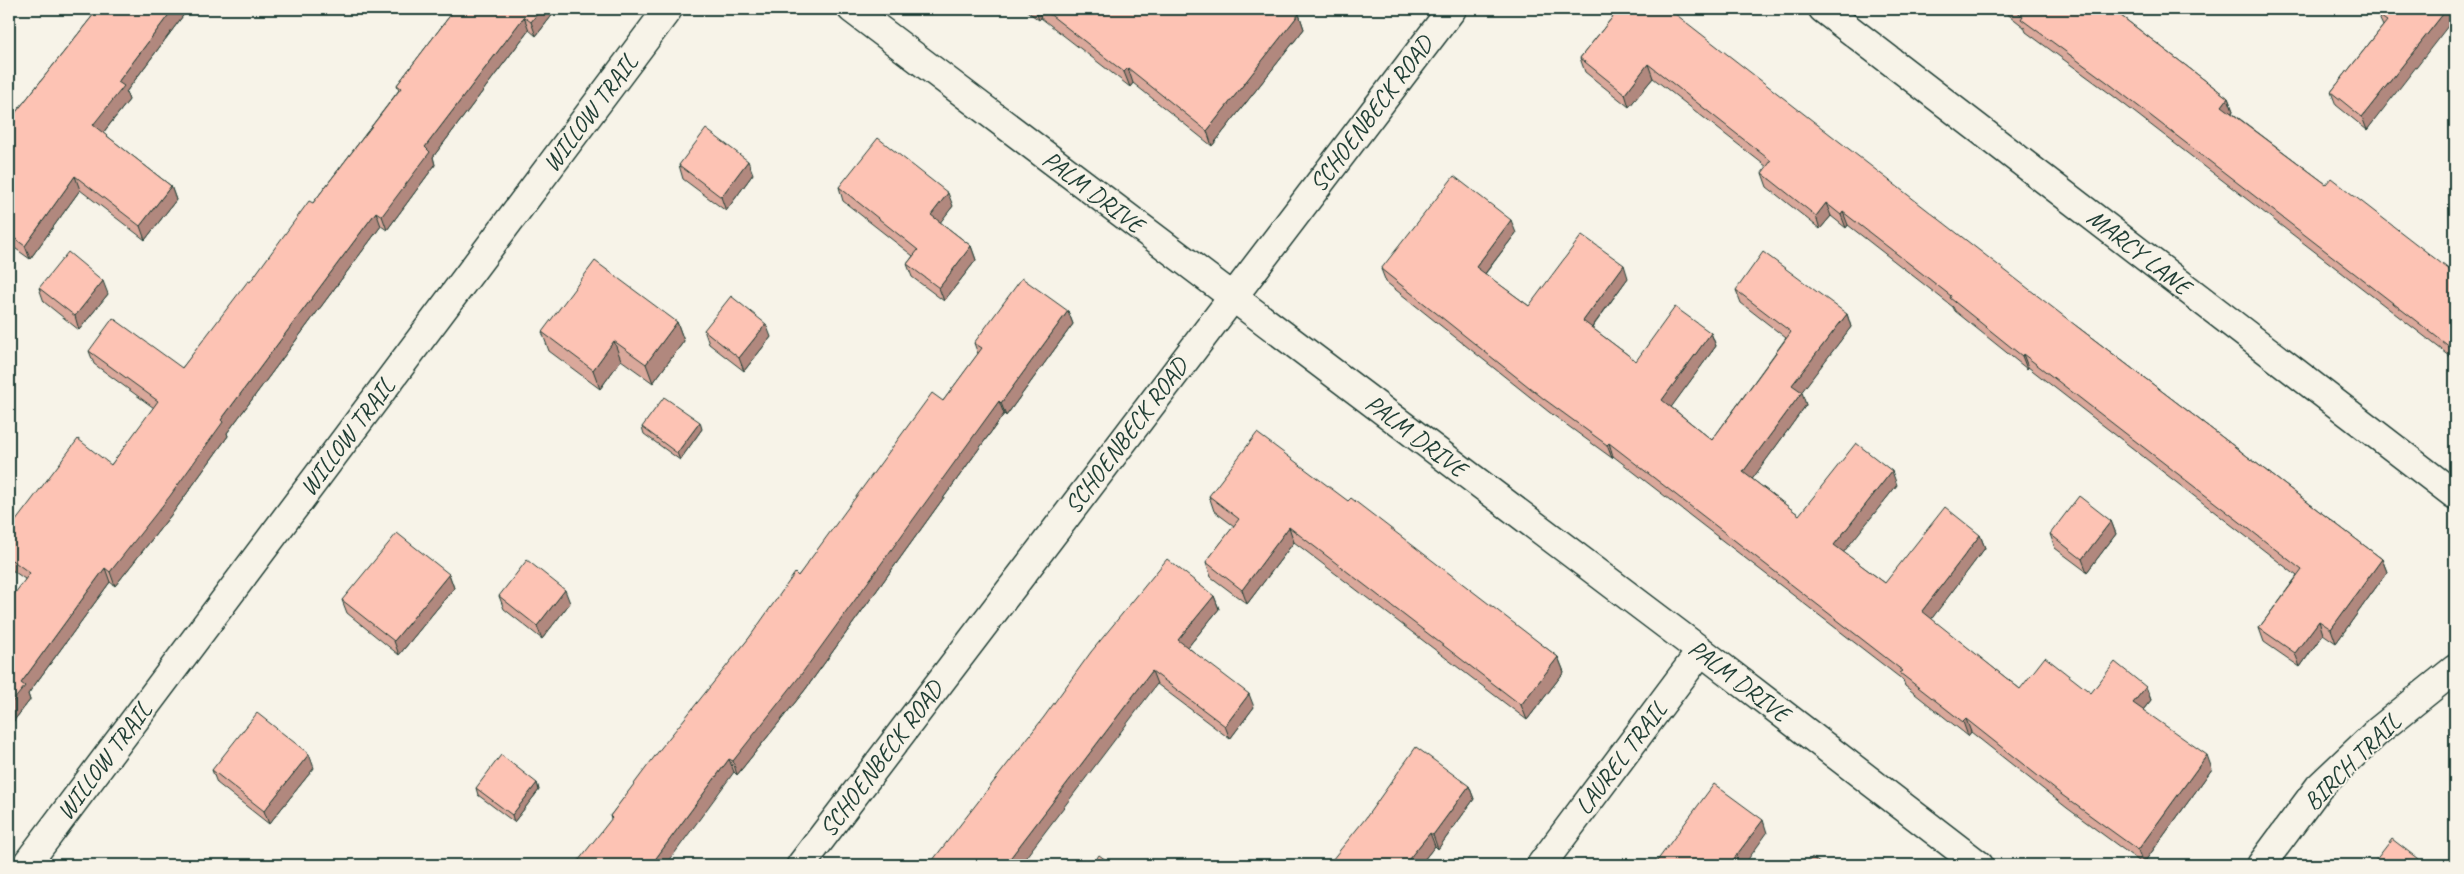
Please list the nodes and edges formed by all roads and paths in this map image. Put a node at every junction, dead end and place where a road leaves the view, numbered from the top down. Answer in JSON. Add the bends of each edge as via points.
{"nodes":[{"id":1,"x":668,"y":9,"type":"edge"},
{"id":2,"x":852,"y":9,"type":"edge"},
{"id":3,"x":1452,"y":9,"type":"edge"},
{"id":4,"x":1823,"y":9,"type":"edge"},
{"id":5,"x":1231,"y":297,"type":"junction"},
{"id":6,"x":2455,"y":495,"type":"edge"},
{"id":7,"x":1701,"y":651,"type":"junction"},
{"id":8,"x":2455,"y":669,"type":"edge"},
{"id":9,"x":26,"y":865,"type":"edge"},
{"id":10,"x":801,"y":865,"type":"edge"},
{"id":11,"x":1541,"y":865,"type":"edge"},
{"id":12,"x":1979,"y":865,"type":"edge"},
{"id":13,"x":2261,"y":865,"type":"edge"}],
"edges":[{"from":1,"to":9,"type":"street","name":"WILLOW TRAIL"},
{"from":2,"to":5,"type":"street","name":"PALM DRIVE"},
{"from":3,"to":5,"type":"street","name":"SCHOENBECK ROAD"},
{"from":4,"to":6,"type":"street","name":"MARCY LANE"},
{"from":5,"to":7,"type":"street","name":"PALM DRIVE"},
{"from":5,"to":10,"type":"street","name":"SCHOENBECK ROAD"},
{"from":7,"to":11,"type":"street","name":"LAUREL TRAIL"},
{"from":7,"to":12,"type":"street","name":"PALM DRIVE"},
{"from":8,"to":13,"type":"street","name":"BIRCH TRAIL","via":[[2378,731],[2319,787]]}]}
